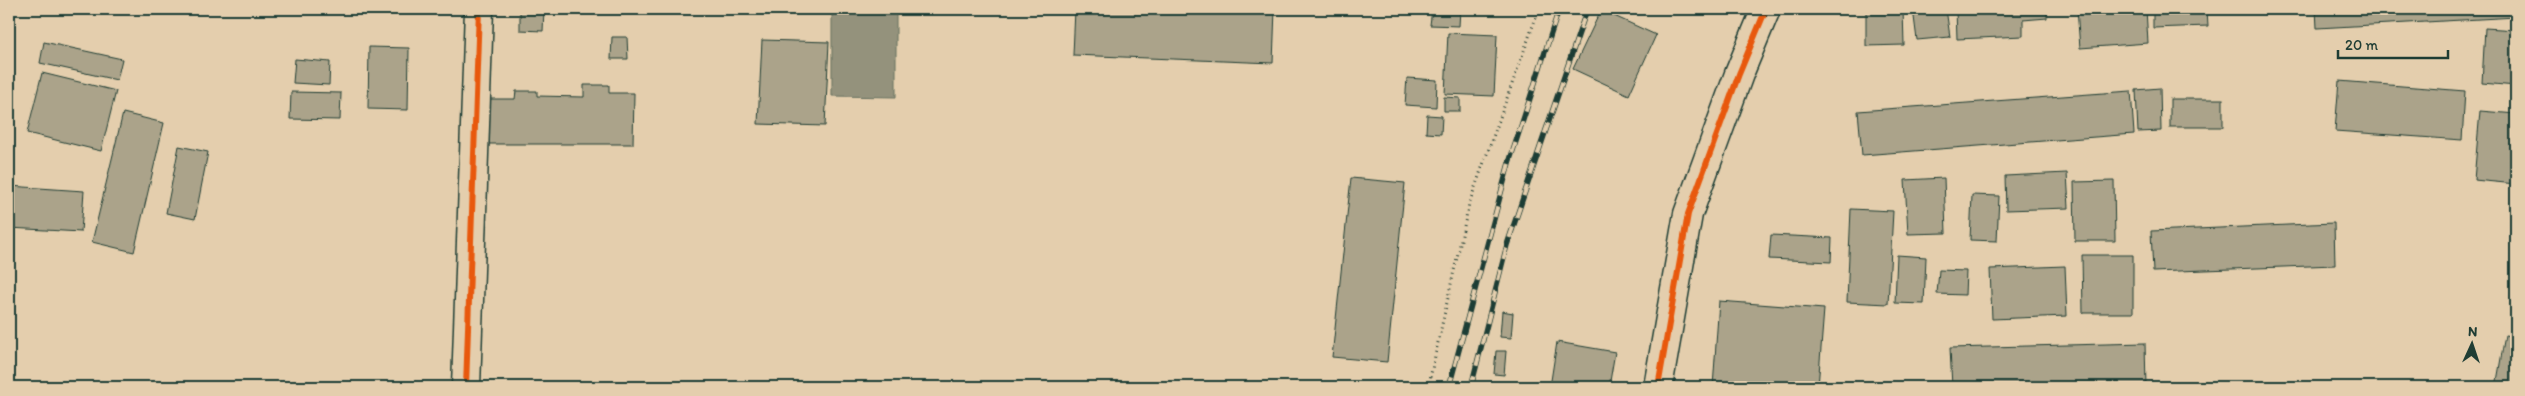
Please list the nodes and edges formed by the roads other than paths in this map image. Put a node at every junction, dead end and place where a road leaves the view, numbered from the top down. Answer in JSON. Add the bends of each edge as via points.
{"nodes":[{"id":1,"x":479,"y":9,"type":"edge"},
{"id":2,"x":1766,"y":9,"type":"edge"},
{"id":3,"x":466,"y":387,"type":"edge"},
{"id":4,"x":1658,"y":387,"type":"edge"}],
"edges":[{"from":1,"to":3,"type":"street"},
{"from":2,"to":4,"type":"street","via":[[1688,214]]}]}
